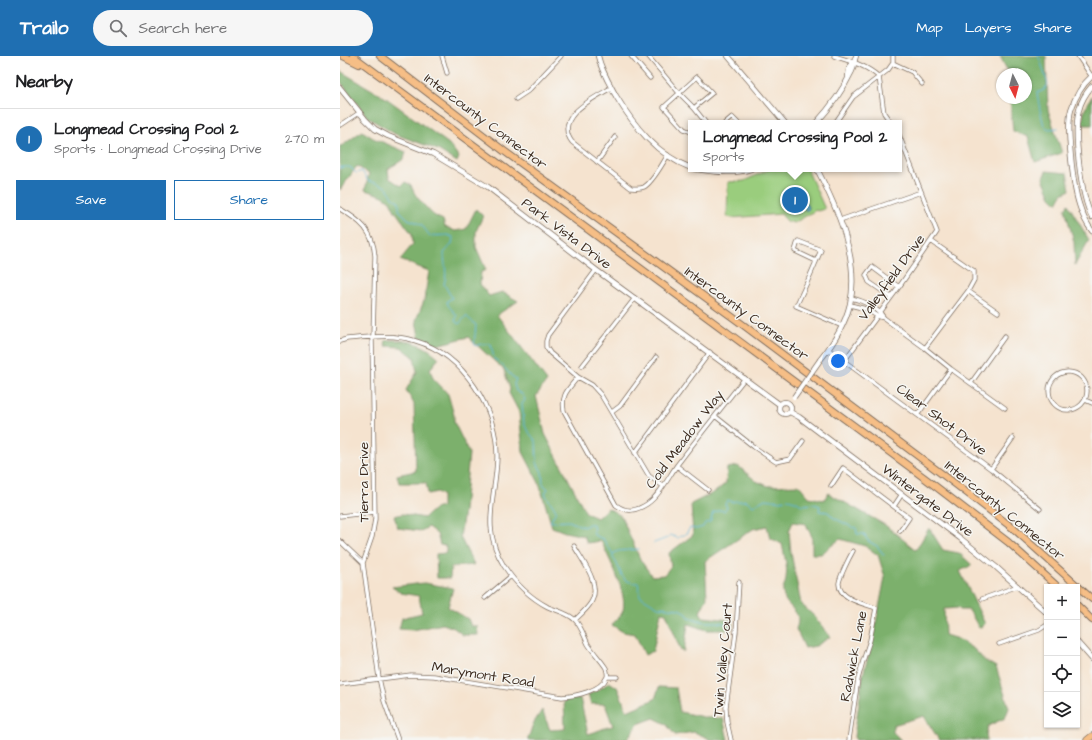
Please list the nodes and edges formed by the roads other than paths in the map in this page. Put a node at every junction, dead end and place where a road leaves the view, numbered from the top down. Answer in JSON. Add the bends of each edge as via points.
{"nodes":[{"id":1,"x":343,"y":56,"type":"edge"},
{"id":2,"x":353,"y":56,"type":"edge"},
{"id":3,"x":380,"y":56,"type":"edge"},
{"id":4,"x":442,"y":56,"type":"edge"},
{"id":5,"x":561,"y":56,"type":"edge"},
{"id":6,"x":598,"y":56,"type":"edge"},
{"id":7,"x":631,"y":56,"type":"edge"},
{"id":8,"x":648,"y":56,"type":"edge"},
{"id":9,"x":728,"y":56,"type":"edge"},
{"id":10,"x":834,"y":56,"type":"edge"},
{"id":11,"x":856,"y":56,"type":"edge"},
{"id":12,"x":893,"y":56,"type":"edge"},
{"id":13,"x":1078,"y":56,"type":"edge"},
{"id":14,"x":854,"y":62,"type":"junction"},
{"id":15,"x":893,"y":63,"type":"junction"},
{"id":16,"x":373,"y":71,"type":"junction"},
{"id":17,"x":447,"y":73,"type":"dead end"},
{"id":18,"x":1092,"y":76,"type":"edge"},
{"id":19,"x":879,"y":77,"type":"junction"},
{"id":20,"x":650,"y":78,"type":"dead end"},
{"id":21,"x":922,"y":84,"type":"dead end"},
{"id":22,"x":1092,"y":86,"type":"edge"},
{"id":23,"x":612,"y":88,"type":"junction"},
{"id":24,"x":340,"y":89,"type":"edge"},
{"id":25,"x":679,"y":93,"type":"junction"},
{"id":26,"x":516,"y":99,"type":"dead end"},
{"id":27,"x":694,"y":108,"type":"junction"},
{"id":28,"x":360,"y":112,"type":"junction"},
{"id":29,"x":704,"y":120,"type":"edge"},
{"id":30,"x":782,"y":120,"type":"edge"},
{"id":31,"x":819,"y":120,"type":"edge"},
{"id":32,"x":837,"y":120,"type":"edge"},
{"id":33,"x":889,"y":120,"type":"edge"},
{"id":34,"x":342,"y":126,"type":"dead end"},
{"id":35,"x":688,"y":131,"type":"edge"},
{"id":36,"x":615,"y":137,"type":"dead end"},
{"id":37,"x":902,"y":142,"type":"edge"},
{"id":38,"x":668,"y":155,"type":"junction"},
{"id":39,"x":597,"y":162,"type":"junction"},
{"id":40,"x":688,"y":167,"type":"edge"},
{"id":41,"x":818,"y":172,"type":"edge"},
{"id":42,"x":922,"y":192,"type":"junction"},
{"id":43,"x":340,"y":209,"type":"edge"},
{"id":44,"x":1092,"y":217,"type":"edge"},
{"id":45,"x":840,"y":220,"type":"junction"},
{"id":46,"x":1092,"y":231,"type":"edge"},
{"id":47,"x":931,"y":241,"type":"junction"},
{"id":48,"x":816,"y":261,"type":"junction"},
{"id":49,"x":596,"y":270,"type":"junction"},
{"id":50,"x":899,"y":287,"type":"junction"},
{"id":51,"x":968,"y":291,"type":"junction"},
{"id":52,"x":891,"y":297,"type":"junction"},
{"id":53,"x":635,"y":298,"type":"junction"},
{"id":54,"x":851,"y":298,"type":"junction"},
{"id":55,"x":850,"y":305,"type":"junction"},
{"id":56,"x":880,"y":312,"type":"junction"},
{"id":57,"x":998,"y":312,"type":"dead end"},
{"id":58,"x":877,"y":316,"type":"junction"},
{"id":59,"x":884,"y":318,"type":"junction"},
{"id":60,"x":842,"y":326,"type":"junction"},
{"id":61,"x":1005,"y":336,"type":"dead end"},
{"id":62,"x":372,"y":337,"type":"junction"},
{"id":63,"x":340,"y":341,"type":"edge"},
{"id":64,"x":925,"y":348,"type":"junction"},
{"id":65,"x":829,"y":350,"type":"junction"},
{"id":66,"x":710,"y":352,"type":"junction"},
{"id":67,"x":656,"y":357,"type":"dead end"},
{"id":68,"x":844,"y":361,"type":"junction"},
{"id":69,"x":582,"y":366,"type":"dead end"},
{"id":70,"x":951,"y":369,"type":"junction"},
{"id":71,"x":578,"y":377,"type":"junction"},
{"id":72,"x":745,"y":378,"type":"junction"},
{"id":73,"x":971,"y":383,"type":"junction"},
{"id":74,"x":1085,"y":400,"type":"junction"},
{"id":75,"x":790,"y":403,"type":"junction"},
{"id":76,"x":1092,"y":403,"type":"edge"},
{"id":77,"x":779,"y":404,"type":"junction"},
{"id":78,"x":1005,"y":408,"type":"dead end"},
{"id":79,"x":612,"y":412,"type":"junction"},
{"id":80,"x":790,"y":412,"type":"junction"},
{"id":81,"x":918,"y":414,"type":"junction"},
{"id":82,"x":715,"y":416,"type":"junction"},
{"id":83,"x":1014,"y":438,"type":"dead end"},
{"id":84,"x":803,"y":441,"type":"dead end"},
{"id":85,"x":635,"y":453,"type":"junction"},
{"id":86,"x":677,"y":466,"type":"junction"},
{"id":87,"x":990,"y":469,"type":"junction"},
{"id":88,"x":663,"y":486,"type":"junction"},
{"id":89,"x":831,"y":486,"type":"dead end"},
{"id":90,"x":708,"y":490,"type":"dead end"},
{"id":91,"x":902,"y":494,"type":"junction"},
{"id":92,"x":894,"y":506,"type":"junction"},
{"id":93,"x":1040,"y":509,"type":"dead end"},
{"id":94,"x":375,"y":512,"type":"junction"},
{"id":95,"x":340,"y":516,"type":"edge"},
{"id":96,"x":900,"y":531,"type":"dead end"},
{"id":97,"x":340,"y":541,"type":"edge"},
{"id":98,"x":574,"y":546,"type":"dead end"},
{"id":99,"x":853,"y":551,"type":"dead end"},
{"id":100,"x":363,"y":563,"type":"junction"},
{"id":101,"x":511,"y":576,"type":"junction"},
{"id":102,"x":739,"y":582,"type":"dead end"},
{"id":103,"x":1055,"y":584,"type":"edge"},
{"id":104,"x":1018,"y":586,"type":"junction"},
{"id":105,"x":485,"y":598,"type":"dead end"},
{"id":106,"x":982,"y":599,"type":"dead end"},
{"id":107,"x":1092,"y":599,"type":"edge"},
{"id":108,"x":1080,"y":608,"type":"edge"},
{"id":109,"x":1044,"y":610,"type":"edge"},
{"id":110,"x":575,"y":620,"type":"junction"},
{"id":111,"x":1092,"y":620,"type":"edge"},
{"id":112,"x":1044,"y":627,"type":"edge"},
{"id":113,"x":999,"y":644,"type":"dead end"},
{"id":114,"x":1080,"y":645,"type":"edge"},
{"id":115,"x":1092,"y":659,"type":"edge"},
{"id":116,"x":607,"y":677,"type":"junction"},
{"id":117,"x":617,"y":677,"type":"dead end"},
{"id":118,"x":379,"y":678,"type":"junction"},
{"id":119,"x":340,"y":684,"type":"edge"},
{"id":120,"x":1092,"y":736,"type":"edge"},
{"id":121,"x":398,"y":740,"type":"edge"},
{"id":122,"x":731,"y":740,"type":"edge"},
{"id":123,"x":849,"y":740,"type":"edge"},
{"id":124,"x":1086,"y":740,"type":"edge"}],
"edges":[{"from":1,"to":16,"type":"highway"},
{"from":2,"to":16,"type":"highway","name":"Intercounty Connector"},
{"from":3,"to":107,"type":"highway","name":"Intercounty Connector","via":[[937,470],[1014,529]]},
{"from":4,"to":17,"type":"street"},
{"from":5,"to":26,"type":"street","via":[[528,91]]},
{"from":6,"to":23,"type":"street"},
{"from":7,"to":20,"type":"street"},
{"from":8,"to":25,"type":"street"},
{"from":9,"to":30,"type":"street"},
{"from":10,"to":14,"type":"street"},
{"from":11,"to":14,"type":"street"},
{"from":12,"to":15,"type":"street"},
{"from":13,"to":18,"type":"street"},
{"from":14,"to":19,"type":"street","via":[[872,70]]},
{"from":14,"to":31,"type":"street","via":[[849,68],[848,79],[832,105]]},
{"from":15,"to":19,"type":"street"},
{"from":15,"to":21,"type":"street","via":[[912,72]]},
{"from":16,"to":103,"type":"highway","name":"Intercounty Connector","via":[[926,478],[1008,542]]},
{"from":18,"to":46,"type":"street","via":[[1076,97],[1071,109],[1069,128],[1076,195],[1081,212]]},
{"from":19,"to":32,"type":"street","via":[[853,97]]},
{"from":19,"to":33,"type":"street","via":[[884,113]]},
{"from":22,"to":44,"type":"street","via":[[1080,105],[1076,128],[1083,193]]},
{"from":23,"to":38,"type":"street","via":[[638,127]]},
{"from":23,"to":39,"type":"street","via":[[582,106],[570,118],[566,128],[572,142]]},
{"from":24,"to":28,"type":"street","name":"Park Vista Drive"},
{"from":25,"to":27,"type":"street"},
{"from":25,"to":27,"type":"street","via":[[697,77],[712,93]]},
{"from":25,"to":35,"type":"street","via":[[664,107],[684,130]]},
{"from":27,"to":29,"type":"street"},
{"from":28,"to":34,"type":"street"},
{"from":28,"to":49,"type":"street","name":"Park Vista Drive","via":[[375,129],[433,154],[488,187]]},
{"from":36,"to":39,"type":"street"},
{"from":37,"to":42,"type":"street","name":"Valleyfield Drive"},
{"from":38,"to":39,"type":"street","via":[[651,182],[639,188],[631,188]]},
{"from":38,"to":40,"type":"street"},
{"from":41,"to":45,"type":"street"},
{"from":42,"to":45,"type":"street"},
{"from":42,"to":47,"type":"street","name":"Valleyfield Drive","via":[[937,232]]},
{"from":43,"to":62,"type":"street","name":"Tierra Drive","via":[[364,227],[373,243],[375,256]]},
{"from":45,"to":54,"type":"street","via":[[850,258]]},
{"from":47,"to":50,"type":"street","name":"Valleyfield Drive"},
{"from":47,"to":51,"type":"street","via":[[974,271],[974,280]]},
{"from":48,"to":48,"type":"street","via":[[821,250],[798,241],[795,252]]},
{"from":48,"to":60,"type":"street","via":[[796,306]]},
{"from":49,"to":53,"type":"street","name":"Park Vista Drive"},
{"from":49,"to":71,"type":"street","via":[[546,341],[550,353]]},
{"from":50,"to":52,"type":"street","name":"Valleyfield Drive"},
{"from":50,"to":52,"type":"street","via":[[872,267],[868,271],[866,275],[869,282]]},
{"from":51,"to":57,"type":"street"},
{"from":51,"to":64,"type":"street"},
{"from":52,"to":56,"type":"street","name":"Valleyfield Drive"},
{"from":53,"to":66,"type":"street","name":"Park Vista Drive"},
{"from":53,"to":69,"type":"street"},
{"from":54,"to":55,"type":"street"},
{"from":54,"to":56,"type":"street"},
{"from":55,"to":58,"type":"street","via":[[863,307]]},
{"from":55,"to":60,"type":"street"},
{"from":56,"to":58,"type":"street","name":"Valleyfield Drive"},
{"from":56,"to":59,"type":"street"},
{"from":58,"to":59,"type":"street"},
{"from":58,"to":68,"type":"street","name":"Valleyfield Drive"},
{"from":59,"to":64,"type":"street"},
{"from":60,"to":65,"type":"street"},
{"from":61,"to":73,"type":"street"},
{"from":62,"to":63,"type":"street"},
{"from":62,"to":94,"type":"street","name":"Tierra Drive"},
{"from":62,"to":101,"type":"street","via":[[397,337],[431,347],[452,361],[476,388],[493,424],[496,443],[496,471],[490,510],[491,529],[497,552]]},
{"from":64,"to":70,"type":"street"},
{"from":65,"to":68,"type":"street","name":"Clear Shot Drive"},
{"from":65,"to":75,"type":"street","bridge":true},
{"from":66,"to":72,"type":"street","name":"Park Vista Drive"},
{"from":66,"to":85,"type":"street"},
{"from":67,"to":79,"type":"street","via":[[620,406]]},
{"from":68,"to":81,"type":"street","name":"Clear Shot Drive"},
{"from":70,"to":73,"type":"street"},
{"from":70,"to":81,"type":"street"},
{"from":71,"to":79,"type":"street","via":[[596,389]]},
{"from":71,"to":88,"type":"street","name":"Cold Meadow Way","via":[[563,396],[564,411],[616,505],[622,509],[635,510],[647,504]]},
{"from":72,"to":77,"type":"street","name":"Park Vista Drive"},
{"from":72,"to":82,"type":"street","name":"Cold Meadow Way"},
{"from":73,"to":78,"type":"street"},
{"from":74,"to":74,"type":"street","via":[[1085,382],[1073,372],[1064,372],[1052,380],[1049,392],[1055,405],[1072,409]]},
{"from":74,"to":76,"type":"street"},
{"from":75,"to":77,"type":"street","via":[[786,401]]},
{"from":75,"to":80,"type":"street"},
{"from":77,"to":80,"type":"street","via":[[780,412]]},
{"from":79,"to":85,"type":"street"},
{"from":80,"to":91,"type":"street","name":"Wintergate Drive"},
{"from":81,"to":87,"type":"street","name":"Clear Shot Drive"},
{"from":82,"to":84,"type":"street","via":[[776,462],[790,459]]},
{"from":82,"to":86,"type":"street","name":"Cold Meadow Way"},
{"from":83,"to":87,"type":"street"},
{"from":85,"to":88,"type":"street","via":[[649,476]]},
{"from":86,"to":88,"type":"street","name":"Cold Meadow Way"},
{"from":86,"to":90,"type":"street"},
{"from":87,"to":93,"type":"street","name":"Clear Shot Drive"},
{"from":89,"to":92,"type":"street","via":[[843,468]]},
{"from":91,"to":92,"type":"street"},
{"from":91,"to":104,"type":"street","name":"Wintergate Drive"},
{"from":92,"to":96,"type":"street","via":[[910,518]]},
{"from":94,"to":95,"type":"street"},
{"from":94,"to":100,"type":"street","name":"Tierra Drive","via":[[372,536]]},
{"from":97,"to":100,"type":"street"},
{"from":98,"to":110,"type":"street","via":[[594,584],[591,603]]},
{"from":99,"to":123,"type":"street","name":"Radwick Lane","via":[[839,583],[841,591],[848,598],[876,608],[858,680]]},
{"from":100,"to":118,"type":"street","name":"Tierra Drive"},
{"from":101,"to":105,"type":"street"},
{"from":101,"to":110,"type":"street","via":[[536,599]]},
{"from":102,"to":122,"type":"street","name":"Twin Valley Court","via":[[736,632],[726,707]]},
{"from":104,"to":106,"type":"street"},
{"from":104,"to":109,"type":"street","name":"Wintergate Drive"},
{"from":108,"to":111,"type":"highway"},
{"from":110,"to":116,"type":"street","via":[[606,670]]},
{"from":112,"to":113,"type":"street"},
{"from":114,"to":115,"type":"street"},
{"from":116,"to":117,"type":"street"},
{"from":116,"to":118,"type":"street","name":"Marymont Road","via":[[602,684],[587,692],[562,697],[434,676]]},
{"from":118,"to":119,"type":"street","name":"Marymont Road"},
{"from":118,"to":121,"type":"street","name":"Tierra Drive"},
{"from":120,"to":124,"type":"main road"}]}
